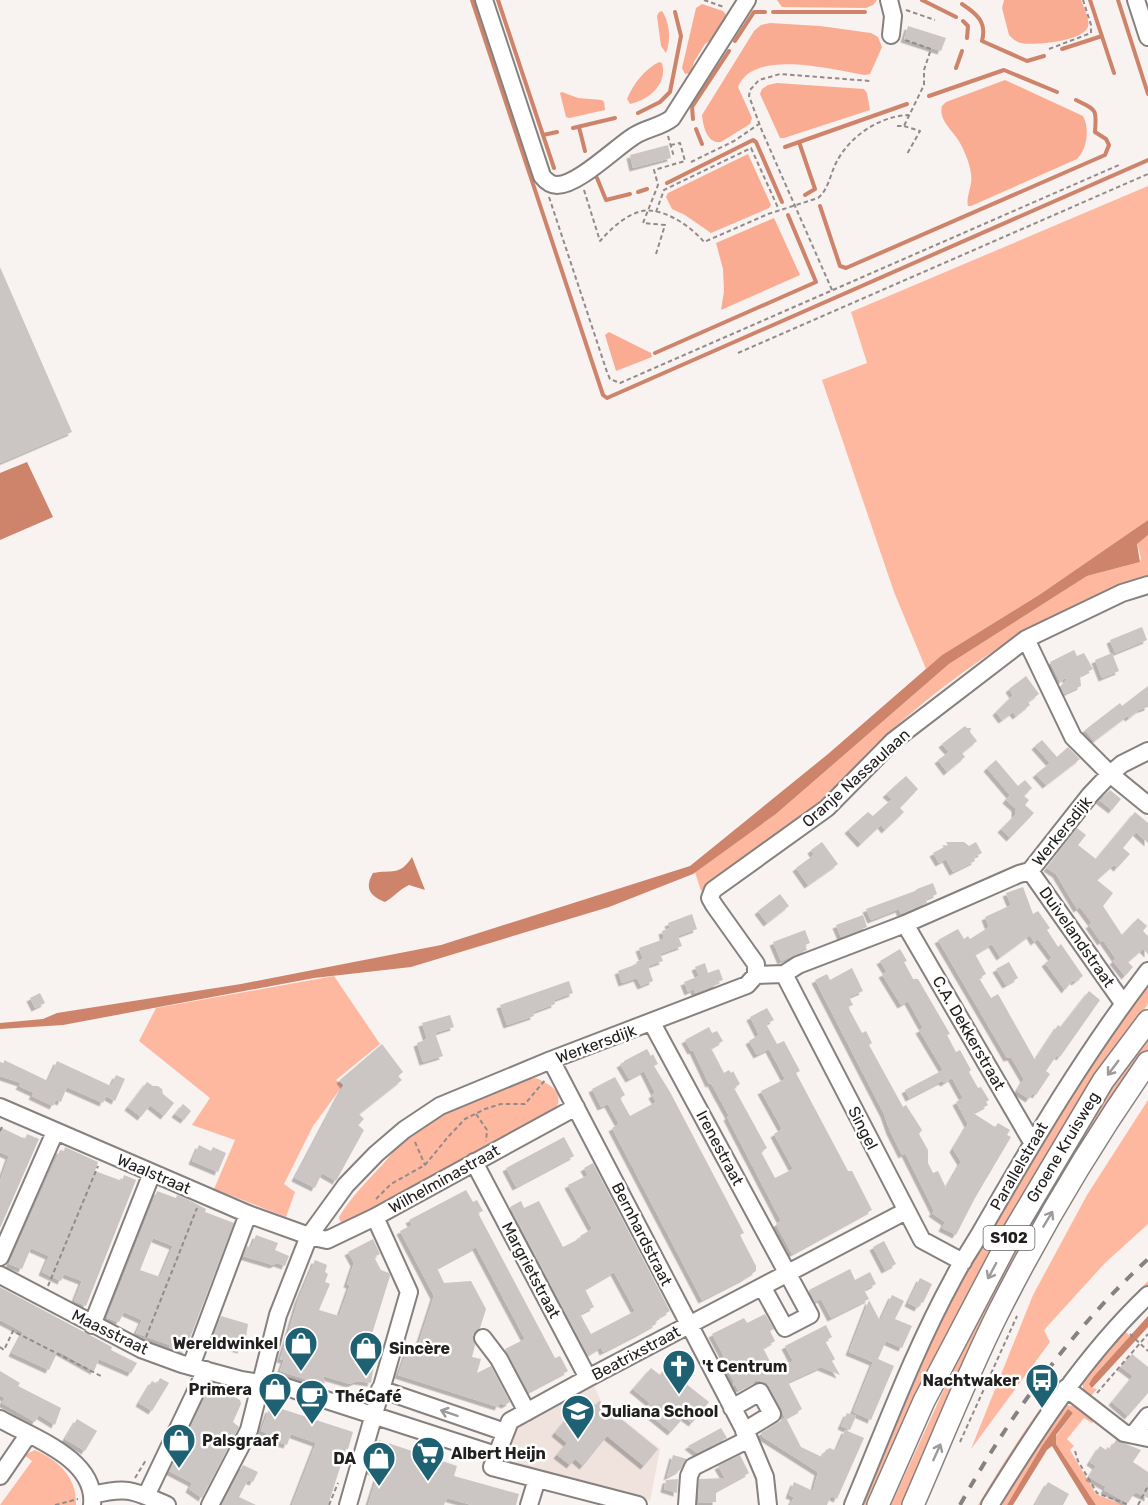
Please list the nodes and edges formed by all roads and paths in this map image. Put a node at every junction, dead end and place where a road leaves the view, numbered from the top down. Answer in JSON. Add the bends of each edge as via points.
{"nodes":[{"id":1,"x":484,"y":0,"type":"edge"},
{"id":2,"x":704,"y":0,"type":"edge"},
{"id":3,"x":889,"y":0,"type":"edge"},
{"id":4,"x":1083,"y":0,"type":"edge"},
{"id":5,"x":1136,"y":0,"type":"edge"},
{"id":6,"x":743,"y":6,"type":"edge"},
{"id":7,"x":904,"y":9,"type":"dead end"},
{"id":8,"x":935,"y":20,"type":"dead end"},
{"id":9,"x":891,"y":35,"type":"joint"},
{"id":10,"x":1148,"y":37,"type":"edge"},
{"id":11,"x":1048,"y":49,"type":"dead end"},
{"id":12,"x":870,"y":81,"type":"dead end"},
{"id":13,"x":909,"y":115,"type":"junction"},
{"id":14,"x":664,"y":123,"type":"junction"},
{"id":15,"x":759,"y":124,"type":"junction"},
{"id":16,"x":897,"y":126,"type":"dead end"},
{"id":17,"x":904,"y":126,"type":"junction"},
{"id":18,"x":671,"y":145,"type":"junction"},
{"id":19,"x":907,"y":154,"type":"dead end"},
{"id":20,"x":674,"y":157,"type":"dead end"},
{"id":21,"x":691,"y":162,"type":"dead end"},
{"id":22,"x":1119,"y":165,"type":"dead end"},
{"id":23,"x":1148,"y":174,"type":"edge"},
{"id":24,"x":580,"y":176,"type":"junction"},
{"id":25,"x":550,"y":184,"type":"junction"},
{"id":26,"x":795,"y":205,"type":"junction"},
{"id":27,"x":648,"y":210,"type":"junction"},
{"id":28,"x":779,"y":210,"type":"junction"},
{"id":29,"x":656,"y":212,"type":"junction"},
{"id":30,"x":656,"y":254,"type":"dead end"},
{"id":31,"x":832,"y":291,"type":"junction"},
{"id":32,"x":738,"y":353,"type":"dead end"},
{"id":33,"x":1148,"y":585,"type":"edge"},
{"id":34,"x":1026,"y":639,"type":"junction"},
{"id":35,"x":1148,"y":751,"type":"edge"},
{"id":36,"x":1110,"y":774,"type":"junction"},
{"id":37,"x":1148,"y":805,"type":"edge"},
{"id":38,"x":1030,"y":871,"type":"junction"},
{"id":39,"x":905,"y":924,"type":"junction"},
{"id":40,"x":1148,"y":971,"type":"edge"},
{"id":41,"x":784,"y":974,"type":"junction"},
{"id":42,"x":756,"y":975,"type":"junction"},
{"id":43,"x":1123,"y":1003,"type":"junction"},
{"id":44,"x":1148,"y":1021,"type":"edge"},
{"id":45,"x":652,"y":1023,"type":"junction"},
{"id":46,"x":1148,"y":1062,"type":"edge"},
{"id":47,"x":553,"y":1065,"type":"junction"},
{"id":48,"x":0,"y":1107,"type":"edge"},
{"id":49,"x":576,"y":1107,"type":"junction"},
{"id":50,"x":476,"y":1114,"type":"junction"},
{"id":51,"x":55,"y":1132,"type":"junction"},
{"id":52,"x":415,"y":1142,"type":"dead end"},
{"id":53,"x":1032,"y":1142,"type":"junction"},
{"id":54,"x":104,"y":1152,"type":"junction"},
{"id":55,"x":482,"y":1158,"type":"junction"},
{"id":56,"x":425,"y":1166,"type":"junction"},
{"id":57,"x":152,"y":1173,"type":"junction"},
{"id":58,"x":202,"y":1194,"type":"junction"},
{"id":59,"x":906,"y":1211,"type":"junction"},
{"id":60,"x":248,"y":1214,"type":"junction"},
{"id":61,"x":377,"y":1216,"type":"junction"},
{"id":62,"x":309,"y":1236,"type":"junction"},
{"id":63,"x":0,"y":1257,"type":"edge"},
{"id":64,"x":963,"y":1262,"type":"junction"},
{"id":65,"x":788,"y":1274,"type":"junction"},
{"id":66,"x":0,"y":1275,"type":"edge"},
{"id":67,"x":763,"y":1288,"type":"junction"},
{"id":68,"x":1148,"y":1295,"type":"edge"},
{"id":69,"x":43,"y":1298,"type":"junction"},
{"id":70,"x":1020,"y":1310,"type":"dead end"},
{"id":71,"x":689,"y":1324,"type":"junction"},
{"id":72,"x":92,"y":1325,"type":"junction"},
{"id":73,"x":1130,"y":1334,"type":"dead end"},
{"id":74,"x":1148,"y":1334,"type":"edge"},
{"id":75,"x":483,"y":1338,"type":"dead end"},
{"id":76,"x":1138,"y":1342,"type":"junction"},
{"id":77,"x":0,"y":1347,"type":"edge"},
{"id":78,"x":141,"y":1349,"type":"junction"},
{"id":79,"x":1148,"y":1351,"type":"edge"},
{"id":80,"x":199,"y":1368,"type":"junction"},
{"id":81,"x":101,"y":1376,"type":"dead end"},
{"id":82,"x":588,"y":1378,"type":"junction"},
{"id":83,"x":260,"y":1383,"type":"junction"},
{"id":84,"x":1066,"y":1388,"type":"junction"},
{"id":85,"x":380,"y":1389,"type":"junction"},
{"id":86,"x":1087,"y":1404,"type":"junction"},
{"id":87,"x":732,"y":1408,"type":"junction"},
{"id":88,"x":527,"y":1412,"type":"junction"},
{"id":89,"x":373,"y":1415,"type":"junction"},
{"id":90,"x":1148,"y":1416,"type":"edge"},
{"id":91,"x":0,"y":1419,"type":"edge"},
{"id":92,"x":505,"y":1432,"type":"junction"},
{"id":93,"x":28,"y":1435,"type":"junction"},
{"id":94,"x":746,"y":1435,"type":"junction"},
{"id":95,"x":1140,"y":1437,"type":"edge"},
{"id":96,"x":959,"y":1443,"type":"dead end"},
{"id":97,"x":1075,"y":1451,"type":"dead end"},
{"id":98,"x":496,"y":1455,"type":"junction"},
{"id":99,"x":0,"y":1476,"type":"edge"},
{"id":100,"x":537,"y":1479,"type":"junction"},
{"id":101,"x":1148,"y":1486,"type":"edge"},
{"id":102,"x":146,"y":1496,"type":"junction"},
{"id":103,"x":92,"y":1500,"type":"edge"},
{"id":104,"x":55,"y":1505,"type":"edge"},
{"id":105,"x":167,"y":1505,"type":"edge"},
{"id":106,"x":210,"y":1505,"type":"edge"},
{"id":107,"x":348,"y":1505,"type":"edge"},
{"id":108,"x":529,"y":1505,"type":"edge"},
{"id":109,"x":638,"y":1505,"type":"edge"},
{"id":110,"x":687,"y":1505,"type":"edge"},
{"id":111,"x":768,"y":1505,"type":"edge"},
{"id":112,"x":853,"y":1505,"type":"edge"},
{"id":113,"x":878,"y":1505,"type":"edge"},
{"id":114,"x":913,"y":1505,"type":"edge"},
{"id":115,"x":990,"y":1505,"type":"edge"},
{"id":116,"x":1129,"y":1505,"type":"edge"},
{"id":117,"x":1138,"y":1505,"type":"edge"}],
"edges":[{"from":1,"to":25,"type":"street","via":[[542,176]]},
{"from":2,"to":6,"type":"path"},
{"from":3,"to":9,"type":"street","via":[[893,16]]},
{"from":4,"to":11,"type":"path","via":[[1091,33]]},
{"from":5,"to":10,"type":"street"},
{"from":6,"to":14,"type":"street","via":[[676,114]]},
{"from":7,"to":8,"type":"path"},
{"from":9,"to":13,"type":"path","via":[[931,49],[924,85]]},
{"from":12,"to":15,"type":"path","via":[[780,74],[765,78],[754,85],[750,96]]},
{"from":13,"to":17,"type":"path"},
{"from":13,"to":26,"type":"path","via":[[886,120],[855,138],[835,164],[821,196]]},
{"from":14,"to":18,"type":"path"},
{"from":14,"to":24,"type":"street","via":[[634,136]]},
{"from":15,"to":21,"type":"path"},
{"from":15,"to":26,"type":"path"},
{"from":16,"to":17,"type":"path"},
{"from":17,"to":19,"type":"path","via":[[920,131]]},
{"from":18,"to":20,"type":"path"},
{"from":18,"to":27,"type":"path","via":[[680,143],[685,161],[654,170],[658,185]]},
{"from":22,"to":31,"type":"path"},
{"from":23,"to":32,"type":"path"},
{"from":24,"to":25,"type":"street","via":[[566,183]]},
{"from":24,"to":27,"type":"path","via":[[600,241],[630,216]]},
{"from":25,"to":31,"type":"path","via":[[547,191],[607,372],[614,381],[626,381]]},
{"from":26,"to":28,"type":"path"},
{"from":26,"to":31,"type":"path"},
{"from":27,"to":29,"type":"path"},
{"from":27,"to":30,"type":"path","via":[[643,223],[665,225]]},
{"from":28,"to":29,"type":"path","via":[[704,242],[685,224]]},
{"from":28,"to":29,"type":"path","via":[[751,148],[664,190]]},
{"from":33,"to":34,"type":"street","name":"Oranje Nassaulaan","via":[[1122,593]]},
{"from":34,"to":36,"type":"street","via":[[1073,737]]},
{"from":34,"to":42,"type":"street","name":"Oranje Nassaulaan","via":[[892,741],[827,808],[713,890],[710,898],[756,964]]},
{"from":35,"to":36,"type":"street","name":"Werkersdijk"},
{"from":36,"to":37,"type":"street"},
{"from":36,"to":38,"type":"street","name":"Werkersdijk"},
{"from":38,"to":39,"type":"street","name":"Werkersdijk"},
{"from":38,"to":43,"type":"street","name":"Duivelandstraat"},
{"from":39,"to":41,"type":"street","name":"Werkersdijk"},
{"from":39,"to":53,"type":"street","name":"C.A. Dekkerstraat"},
{"from":40,"to":43,"type":"street","name":"Parallelstraat"},
{"from":41,"to":42,"type":"street","name":"Werkersdijk"},
{"from":41,"to":59,"type":"street","name":"Singel"},
{"from":42,"to":45,"type":"street","name":"Werkersdijk","via":[[747,984]]},
{"from":43,"to":53,"type":"street","name":"Parallelstraat"},
{"from":44,"to":113,"type":"main road","name":"Groene Kruisweg","number":"S102","one_way":true,"via":[[1102,1081],[1009,1239],[924,1401]]},
{"from":45,"to":47,"type":"street","name":"Werkersdijk"},
{"from":45,"to":65,"type":"street","name":"Irenestraat"},
{"from":114,"to":46,"type":"main road","name":"Groene Kruisweg","number":"S102","one_way":true,"via":[[997,1315],[1037,1239],[1089,1150]]},
{"from":47,"to":49,"type":"street","name":"Bernhardstraat"},
{"from":47,"to":50,"type":"path","via":[[525,1104],[501,1104]]},
{"from":47,"to":62,"type":"street","name":"Werkersdijk","via":[[440,1106],[404,1130],[346,1185]]},
{"from":48,"to":51,"type":"street","name":"Waalstraat"},
{"from":49,"to":55,"type":"street","name":"Wilhelminastraat"},
{"from":49,"to":71,"type":"street","name":"Bernhardstraat"},
{"from":50,"to":55,"type":"path","via":[[487,1130]]},
{"from":50,"to":56,"type":"path","via":[[465,1119]]},
{"from":51,"to":54,"type":"street","name":"Waalstraat"},
{"from":51,"to":63,"type":"street"},
{"from":52,"to":56,"type":"path"},
{"from":53,"to":64,"type":"street","name":"Parallelstraat"},
{"from":54,"to":57,"type":"street","name":"Waalstraat"},
{"from":54,"to":69,"type":"path"},
{"from":55,"to":61,"type":"street","name":"Wilhelminastraat"},
{"from":55,"to":82,"type":"street","name":"Margrietstraat"},
{"from":56,"to":61,"type":"path","via":[[381,1192],[376,1198]]},
{"from":57,"to":58,"type":"street","name":"Waalstraat"},
{"from":57,"to":72,"type":"street"},
{"from":58,"to":60,"type":"street","name":"Waalstraat"},
{"from":58,"to":78,"type":"path"},
{"from":59,"to":64,"type":"street","name":"Singel","via":[[922,1240]]},
{"from":59,"to":65,"type":"street","name":"Beatrixstraat"},
{"from":60,"to":62,"type":"street","name":"Waalstraat"},
{"from":60,"to":80,"type":"street"},
{"from":61,"to":62,"type":"street","name":"Wilhelminastraat","via":[[327,1240]]},
{"from":61,"to":85,"type":"street","via":[[409,1292]]},
{"from":62,"to":83,"type":"street","name":"Werkersdijk","via":[[278,1316]]},
{"from":64,"to":112,"type":"street","name":"Parallelstraat","via":[[912,1365]]},
{"from":65,"to":67,"type":"street","name":"Beatrixstraat"},
{"from":65,"to":67,"type":"street","via":[[810,1315],[785,1328]]},
{"from":66,"to":69,"type":"street","name":"Maasstraat"},
{"from":67,"to":71,"type":"street","name":"Beatrixstraat"},
{"from":68,"to":84,"type":"street"},
{"from":69,"to":72,"type":"street","name":"Maasstraat"},
{"from":70,"to":96,"type":"path"},
{"from":71,"to":82,"type":"street","name":"Beatrixstraat"},
{"from":71,"to":87,"type":"street","name":"Bernhardstraat"},
{"from":72,"to":78,"type":"street","name":"Maasstraat"},
{"from":73,"to":76,"type":"path"},
{"from":74,"to":76,"type":"path"},
{"from":75,"to":88,"type":"street","via":[[499,1359]]},
{"from":76,"to":79,"type":"path"},
{"from":76,"to":86,"type":"path"},
{"from":77,"to":81,"type":"path","via":[[4,1350],[13,1331]]},
{"from":78,"to":80,"type":"street","name":"Maasstraat"},
{"from":80,"to":83,"type":"street","name":"Maasstraat"},
{"from":80,"to":102,"type":"street"},
{"from":82,"to":88,"type":"street","name":"Beatrixstraat"},
{"from":83,"to":89,"type":"street","name":"Maasstraat","via":[[286,1387]]},
{"from":83,"to":106,"type":"street","name":"Werkersdijk","via":[[249,1430]]},
{"from":84,"to":86,"type":"street"},
{"from":84,"to":115,"type":"street"},
{"from":85,"to":89,"type":"street"},
{"from":92,"to":85,"type":"street","one_way":true},
{"from":86,"to":95,"type":"street","via":[[1124,1432]]},
{"from":87,"to":94,"type":"street","name":"Bernhardstraat"},
{"from":87,"to":94,"type":"street","via":[[760,1392],[772,1414]]},
{"from":88,"to":92,"type":"street","name":"Beatrixstraat","via":[[510,1421]]},
{"from":89,"to":98,"type":"street","name":"Maasstraat"},
{"from":89,"to":107,"type":"street"},
{"from":90,"to":95,"type":"street"},
{"from":91,"to":93,"type":"street"},
{"from":92,"to":98,"type":"street"},
{"from":93,"to":99,"type":"street"},
{"from":93,"to":103,"type":"street","via":[[79,1467],[90,1483]]},
{"from":94,"to":110,"type":"street","via":[[693,1467]]},
{"from":94,"to":111,"type":"street","name":"Bernhardstraat","via":[[765,1477]]},
{"from":97,"to":116,"type":"path","via":[[1097,1493]]},
{"from":98,"to":100,"type":"street","via":[[492,1467]]},
{"from":100,"to":108,"type":"street"},
{"from":100,"to":109,"type":"street"},
{"from":101,"to":117,"type":"path"},
{"from":102,"to":103,"type":"street","via":[[129,1489],[114,1490]]},
{"from":102,"to":105,"type":"street"},
{"from":103,"to":104,"type":"path"}]}
